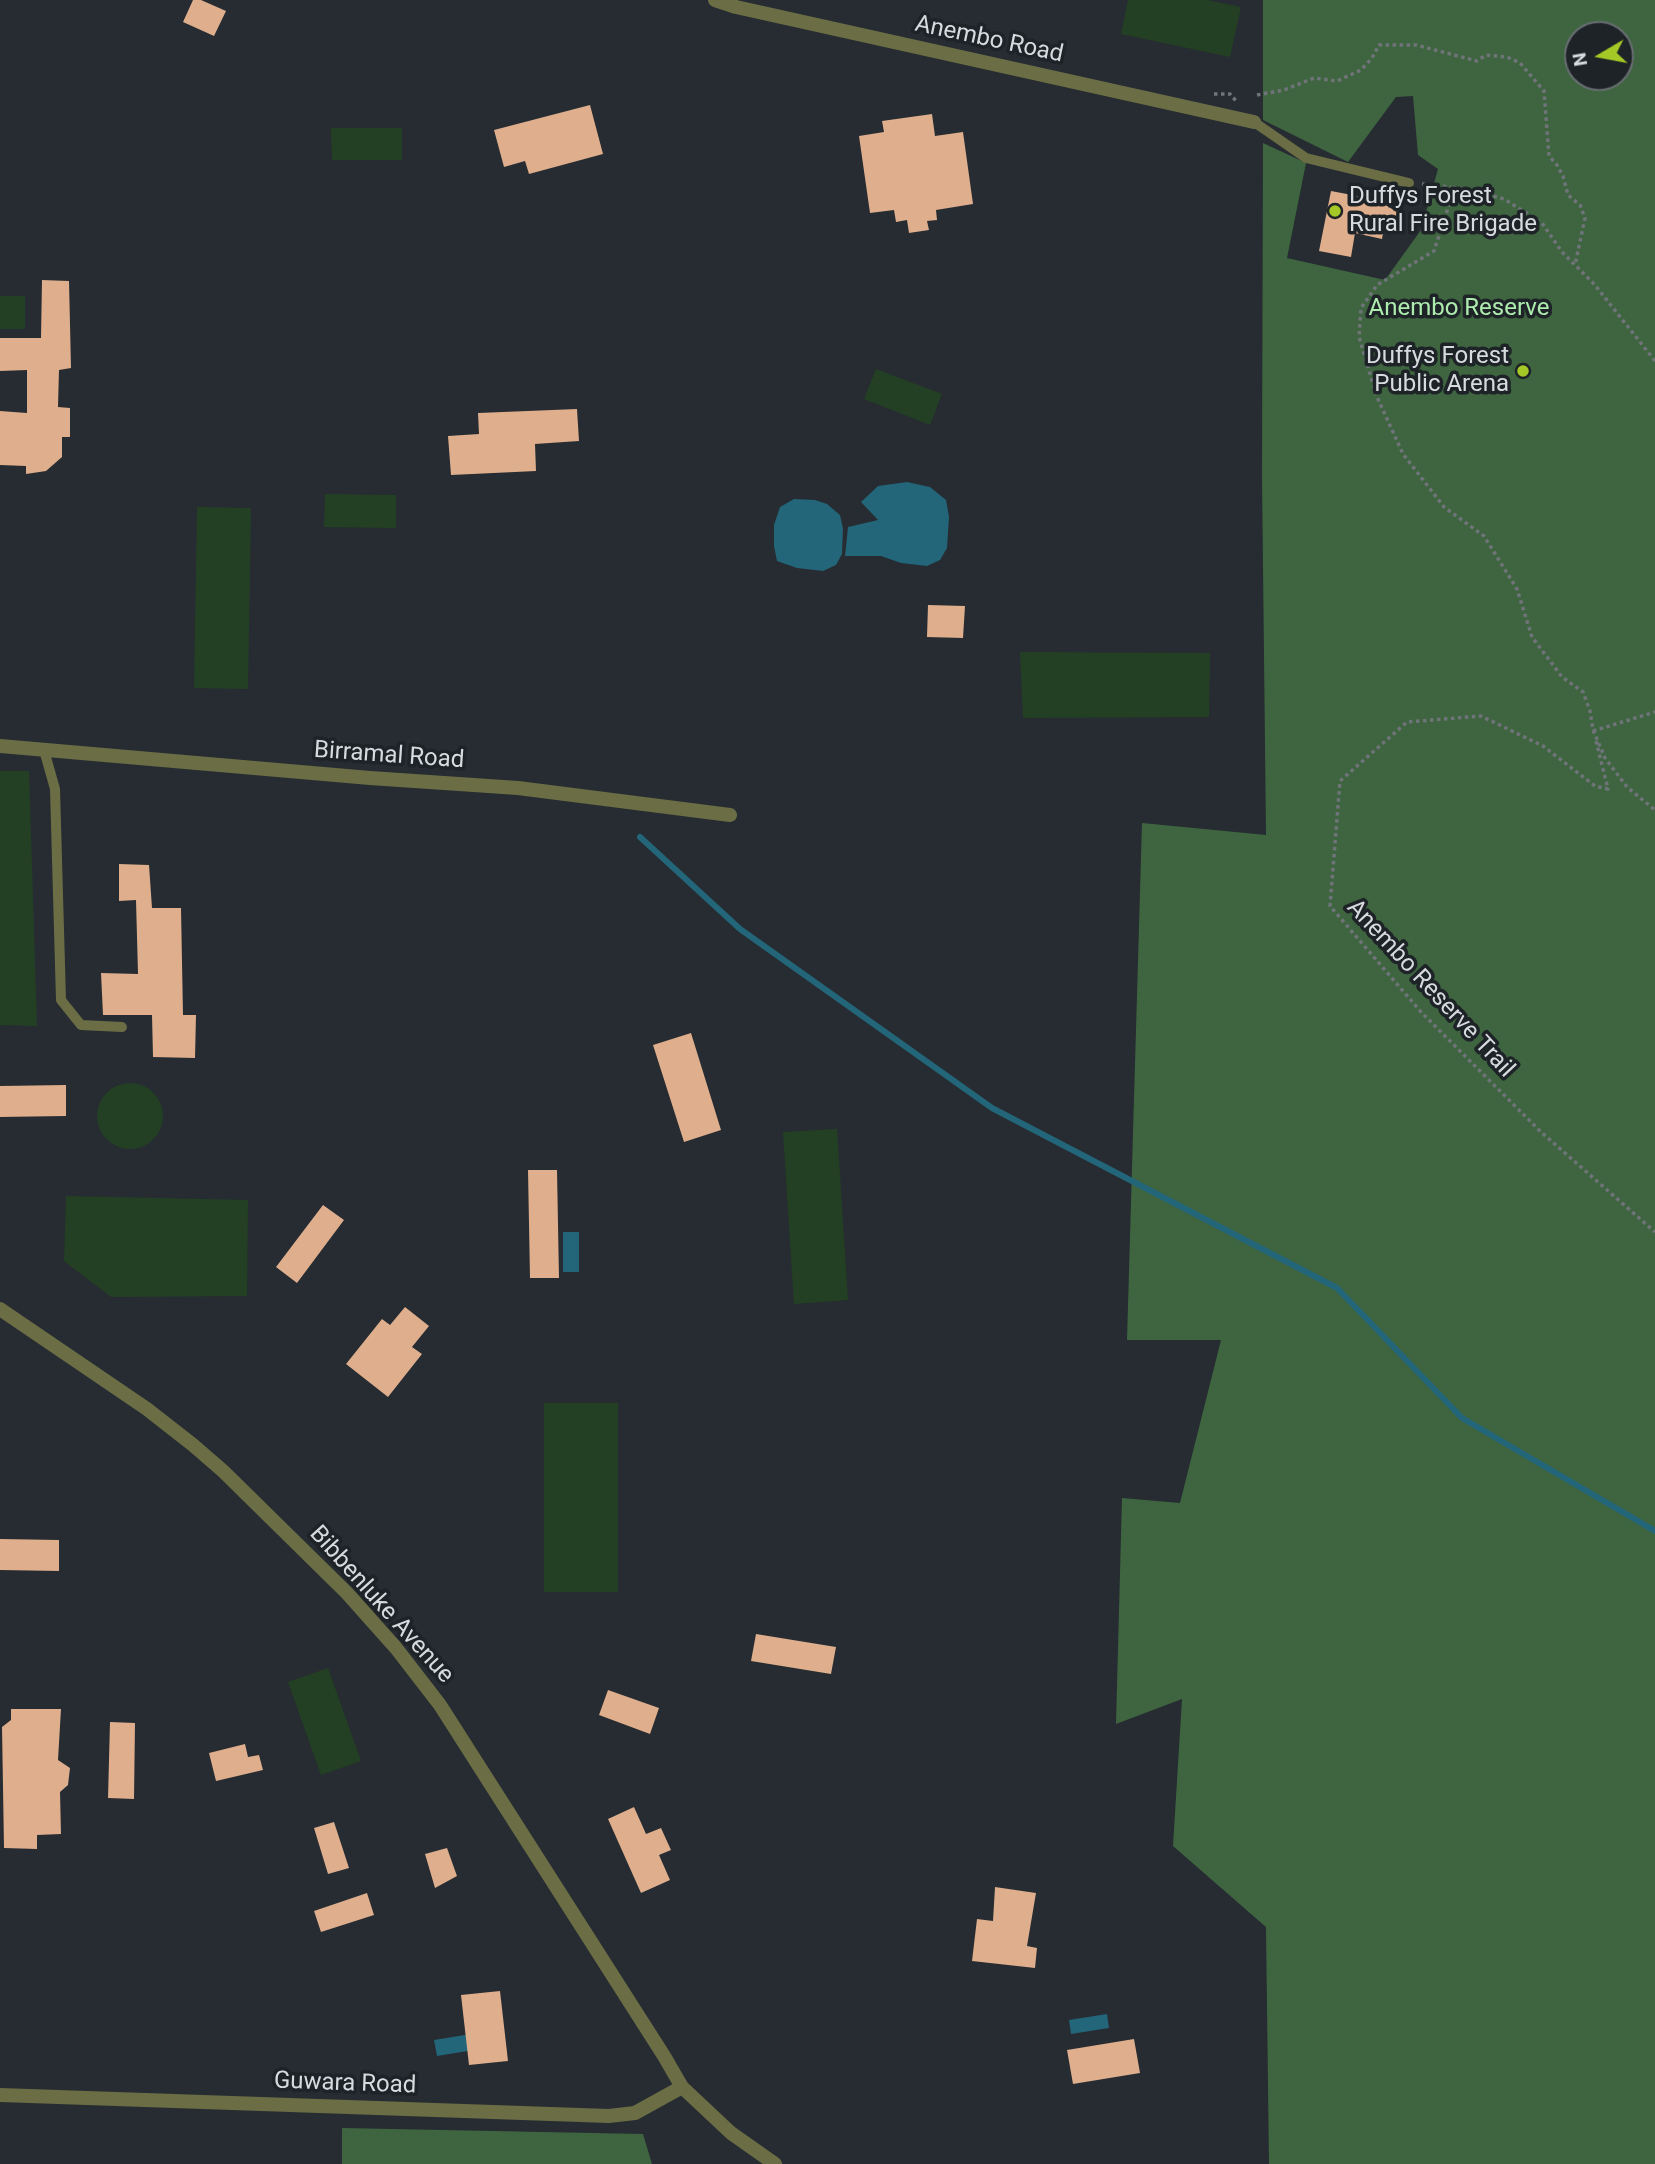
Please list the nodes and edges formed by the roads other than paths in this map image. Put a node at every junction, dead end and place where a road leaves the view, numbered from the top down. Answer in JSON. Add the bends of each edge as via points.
{"nodes":[{"id":1,"x":715,"y":0,"type":"edge"},
{"id":2,"x":1254,"y":122,"type":"joint"},
{"id":3,"x":1409,"y":183,"type":"road end"},
{"id":4,"x":0,"y":746,"type":"edge"},
{"id":5,"x":44,"y":750,"type":"junction"},
{"id":6,"x":730,"y":815,"type":"dead end"},
{"id":7,"x":122,"y":1027,"type":"dead end"},
{"id":8,"x":0,"y":1309,"type":"edge"},
{"id":9,"x":682,"y":2087,"type":"junction"},
{"id":10,"x":0,"y":2095,"type":"edge"},
{"id":11,"x":775,"y":2164,"type":"edge"}],
"edges":[{"from":1,"to":2,"type":"street","name":"Anembo Road"},
{"from":2,"to":3,"type":"lane","via":[[1306,158]]},
{"from":4,"to":5,"type":"street","name":"Birramal Road"},
{"from":5,"to":6,"type":"street","name":"Birramal Road","via":[[518,788]]},
{"from":5,"to":7,"type":"lane","via":[[55,789],[61,1000],[81,1025]]},
{"from":8,"to":9,"type":"street","name":"Bibbenluke Avenue","via":[[193,1445],[347,1593],[396,1648],[440,1705]]},
{"from":9,"to":10,"type":"street","name":"Guwara Road","via":[[635,2113],[609,2116]]},
{"from":9,"to":11,"type":"street","name":"Bibbenluke Avenue","via":[[731,2133]]}]}
